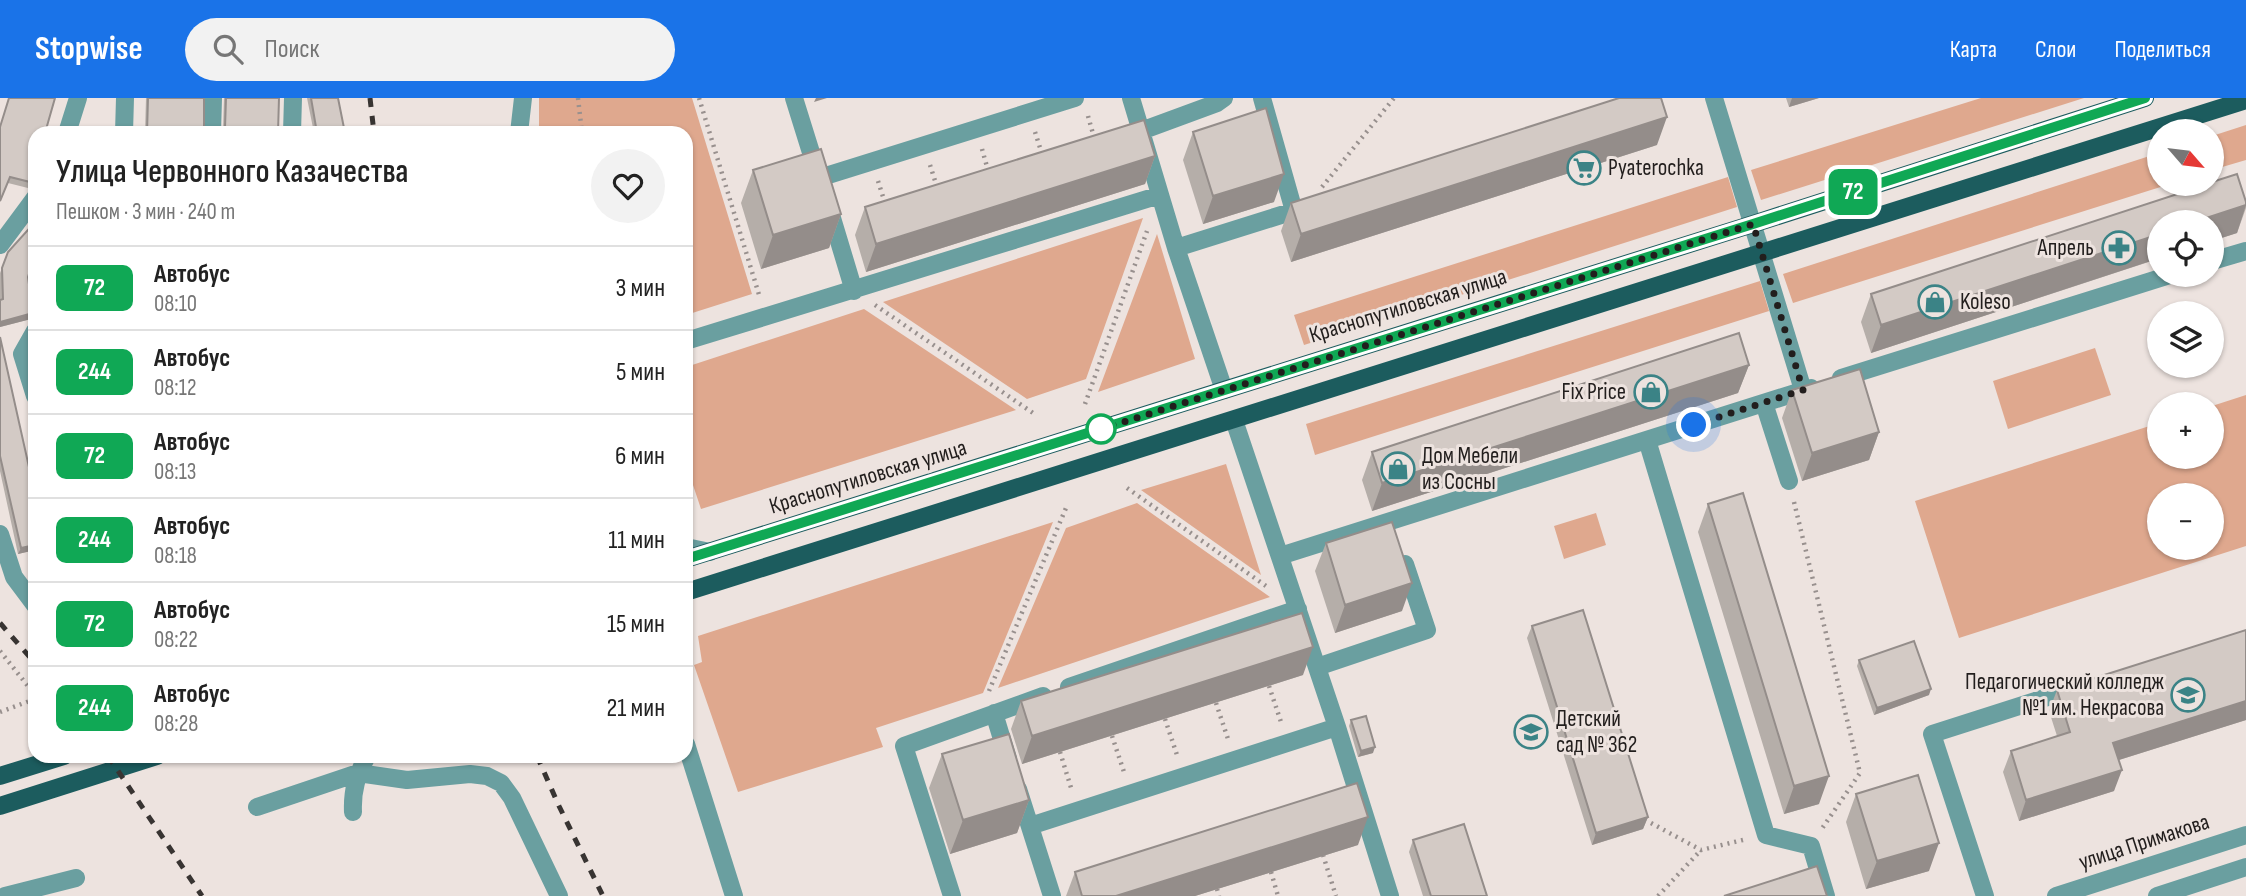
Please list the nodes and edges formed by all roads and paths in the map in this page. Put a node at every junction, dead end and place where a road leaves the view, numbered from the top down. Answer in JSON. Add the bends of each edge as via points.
{"nodes":[{"id":1,"x":78,"y":98,"type":"edge"},
{"id":2,"x":125,"y":98,"type":"edge"},
{"id":3,"x":213,"y":98,"type":"edge"},
{"id":4,"x":293,"y":98,"type":"edge"},
{"id":5,"x":578,"y":98,"type":"edge"},
{"id":6,"x":699,"y":98,"type":"edge"},
{"id":7,"x":794,"y":98,"type":"edge"},
{"id":8,"x":1131,"y":98,"type":"edge"},
{"id":9,"x":1224,"y":98,"type":"edge"},
{"id":10,"x":1262,"y":98,"type":"edge"},
{"id":11,"x":1394,"y":98,"type":"edge"},
{"id":12,"x":1714,"y":98,"type":"edge"},
{"id":13,"x":2145,"y":98,"type":"edge"},
{"id":14,"x":2246,"y":100,"type":"edge"},
{"id":15,"x":1080,"y":104,"type":"edge"},
{"id":16,"x":522,"y":105,"type":"edge"},
{"id":17,"x":1029,"y":113,"type":"junction"},
{"id":18,"x":69,"y":126,"type":"edge"},
{"id":19,"x":124,"y":126,"type":"edge"},
{"id":20,"x":212,"y":126,"type":"edge"},
{"id":21,"x":292,"y":126,"type":"edge"},
{"id":22,"x":520,"y":126,"type":"edge"},
{"id":23,"x":524,"y":126,"type":"edge"},
{"id":24,"x":581,"y":126,"type":"edge"},
{"id":25,"x":975,"y":130,"type":"junction"},
{"id":26,"x":1141,"y":131,"type":"junction"},
{"id":27,"x":924,"y":146,"type":"junction"},
{"id":28,"x":1097,"y":146,"type":"edge"},
{"id":29,"x":872,"y":162,"type":"junction"},
{"id":30,"x":1044,"y":162,"type":"edge"},
{"id":31,"x":820,"y":178,"type":"junction"},
{"id":32,"x":991,"y":179,"type":"edge"},
{"id":33,"x":939,"y":195,"type":"edge"},
{"id":34,"x":1160,"y":195,"type":"junction"},
{"id":35,"x":1330,"y":200,"type":"edge"},
{"id":36,"x":28,"y":207,"type":"edge"},
{"id":37,"x":1300,"y":209,"type":"junction"},
{"id":38,"x":888,"y":211,"type":"edge"},
{"id":39,"x":1753,"y":224,"type":"junction"},
{"id":40,"x":0,"y":245,"type":"edge"},
{"id":41,"x":1176,"y":248,"type":"junction"},
{"id":42,"x":2246,"y":251,"type":"edge"},
{"id":43,"x":1762,"y":253,"type":"junction"},
{"id":44,"x":2224,"y":257,"type":"edge"},
{"id":45,"x":2147,"y":282,"type":"edge"},
{"id":46,"x":854,"y":291,"type":"junction"},
{"id":47,"x":766,"y":317,"type":"junction"},
{"id":48,"x":693,"y":339,"type":"edge"},
{"id":49,"x":28,"y":343,"type":"edge"},
{"id":50,"x":28,"y":373,"type":"edge"},
{"id":51,"x":1224,"y":390,"type":"junction"},
{"id":52,"x":1803,"y":390,"type":"junction"},
{"id":53,"x":1764,"y":403,"type":"junction"},
{"id":54,"x":1085,"y":404,"type":"dead end"},
{"id":55,"x":1036,"y":415,"type":"dead end"},
{"id":56,"x":1234,"y":421,"type":"junction"},
{"id":57,"x":1647,"y":440,"type":"junction"},
{"id":58,"x":1127,"y":488,"type":"dead end"},
{"id":59,"x":1791,"y":489,"type":"joint"},
{"id":60,"x":1066,"y":508,"type":"dead end"},
{"id":61,"x":1394,"y":533,"type":"junction"},
{"id":62,"x":0,"y":534,"type":"edge"},
{"id":63,"x":693,"y":548,"type":"edge"},
{"id":64,"x":710,"y":552,"type":"junction"},
{"id":65,"x":1280,"y":556,"type":"junction"},
{"id":66,"x":693,"y":557,"type":"edge"},
{"id":67,"x":693,"y":590,"type":"edge"},
{"id":68,"x":28,"y":596,"type":"edge"},
{"id":69,"x":1298,"y":609,"type":"junction"},
{"id":70,"x":0,"y":651,"type":"edge"},
{"id":71,"x":1317,"y":667,"type":"junction"},
{"id":72,"x":2087,"y":684,"type":"edge"},
{"id":73,"x":1269,"y":686,"type":"edge"},
{"id":74,"x":28,"y":688,"type":"edge"},
{"id":75,"x":28,"y":700,"type":"edge"},
{"id":76,"x":1216,"y":703,"type":"edge"},
{"id":77,"x":0,"y":712,"type":"edge"},
{"id":78,"x":994,"y":713,"type":"junction"},
{"id":79,"x":1165,"y":719,"type":"edge"},
{"id":80,"x":1337,"y":727,"type":"junction"},
{"id":81,"x":1112,"y":736,"type":"edge"},
{"id":82,"x":1289,"y":743,"type":"junction"},
{"id":83,"x":1060,"y":752,"type":"edge"},
{"id":84,"x":1235,"y":760,"type":"junction"},
{"id":85,"x":42,"y":763,"type":"edge"},
{"id":86,"x":135,"y":763,"type":"edge"},
{"id":87,"x":363,"y":763,"type":"edge"},
{"id":88,"x":692,"y":763,"type":"edge"},
{"id":89,"x":358,"y":773,"type":"junction"},
{"id":90,"x":0,"y":776,"type":"edge"},
{"id":91,"x":1184,"y":776,"type":"junction"},
{"id":92,"x":1131,"y":794,"type":"junction"},
{"id":93,"x":0,"y":806,"type":"edge"},
{"id":94,"x":257,"y":807,"type":"dead end"},
{"id":95,"x":1078,"y":810,"type":"junction"},
{"id":96,"x":353,"y":812,"type":"dead end"},
{"id":97,"x":1651,"y":823,"type":"edge"},
{"id":98,"x":1030,"y":826,"type":"junction"},
{"id":99,"x":1821,"y":830,"type":"dead end"},
{"id":100,"x":1766,"y":835,"type":"junction"},
{"id":101,"x":2246,"y":835,"type":"edge"},
{"id":102,"x":1701,"y":850,"type":"junction"},
{"id":103,"x":1323,"y":855,"type":"edge"},
{"id":104,"x":2246,"y":867,"type":"edge"},
{"id":105,"x":1271,"y":872,"type":"edge"},
{"id":106,"x":76,"y":877,"type":"dead end"},
{"id":107,"x":1217,"y":889,"type":"edge"},
{"id":108,"x":5,"y":896,"type":"edge"},
{"id":109,"x":559,"y":896,"type":"edge"},
{"id":110,"x":734,"y":896,"type":"edge"},
{"id":111,"x":952,"y":896,"type":"edge"},
{"id":112,"x":1052,"y":896,"type":"edge"},
{"id":113,"x":1219,"y":896,"type":"edge"},
{"id":114,"x":1278,"y":896,"type":"edge"},
{"id":115,"x":1336,"y":896,"type":"edge"},
{"id":116,"x":1390,"y":896,"type":"edge"},
{"id":117,"x":1658,"y":896,"type":"edge"},
{"id":118,"x":1826,"y":896,"type":"edge"},
{"id":119,"x":1985,"y":896,"type":"edge"},
{"id":120,"x":2056,"y":896,"type":"edge"},
{"id":121,"x":2157,"y":896,"type":"edge"}],
"edges":[{"from":1,"to":18,"type":"street"},
{"from":2,"to":19,"type":"street"},
{"from":3,"to":20,"type":"street"},
{"from":4,"to":21,"type":"street"},
{"from":5,"to":24,"type":"path"},
{"from":6,"to":47,"type":"path"},
{"from":7,"to":31,"type":"street"},
{"from":8,"to":26,"type":"street"},
{"from":9,"to":26,"type":"street"},
{"from":10,"to":37,"type":"street"},
{"from":11,"to":37,"type":"path"},
{"from":12,"to":39,"type":"street"},
{"from":13,"to":39,"type":"main road","name":"Краснопутиловская улица"},
{"from":14,"to":43,"type":"main road"},
{"from":15,"to":17,"type":"street"},
{"from":15,"to":28,"type":"path"},
{"from":16,"to":22,"type":"street"},
{"from":16,"to":23,"type":"street"},
{"from":17,"to":25,"type":"street"},
{"from":17,"to":30,"type":"path"},
{"from":25,"to":27,"type":"street"},
{"from":25,"to":32,"type":"path"},
{"from":26,"to":34,"type":"street"},
{"from":27,"to":29,"type":"street"},
{"from":27,"to":33,"type":"path"},
{"from":29,"to":31,"type":"street"},
{"from":29,"to":38,"type":"path"},
{"from":31,"to":46,"type":"street"},
{"from":34,"to":41,"type":"street"},
{"from":34,"to":46,"type":"street"},
{"from":34,"to":54,"type":"path"},
{"from":35,"to":37,"type":"street"},
{"from":36,"to":40,"type":"street"},
{"from":37,"to":41,"type":"street"},
{"from":39,"to":43,"type":"street"},
{"from":39,"to":51,"type":"main road","name":"Краснопутиловская улица"},
{"from":41,"to":51,"type":"street"},
{"from":42,"to":44,"type":"street"},
{"from":43,"to":52,"type":"street"},
{"from":43,"to":56,"type":"main road"},
{"from":45,"to":52,"type":"street"},
{"from":46,"to":47,"type":"street"},
{"from":46,"to":55,"type":"path"},
{"from":47,"to":48,"type":"street"},
{"from":49,"to":50,"type":"street","via":[[22,354]]},
{"from":51,"to":64,"type":"main road","name":"Краснопутиловская улица"},
{"from":52,"to":53,"type":"street"},
{"from":53,"to":57,"type":"street"},
{"from":53,"to":59,"type":"street"},
{"from":56,"to":65,"type":"street"},
{"from":56,"to":67,"type":"main road"},
{"from":57,"to":61,"type":"street"},
{"from":57,"to":100,"type":"street"},
{"from":58,"to":69,"type":"path"},
{"from":59,"to":99,"type":"path","via":[[1860,773]]},
{"from":60,"to":78,"type":"path","via":[[989,693]]},
{"from":61,"to":65,"type":"street"},
{"from":61,"to":71,"type":"street","via":[[1427,631]]},
{"from":62,"to":68,"type":"street","via":[[14,577]]},
{"from":63,"to":64,"type":"street"},
{"from":64,"to":66,"type":"main road","name":"Краснопутиловская улица"},
{"from":65,"to":69,"type":"street"},
{"from":69,"to":71,"type":"street"},
{"from":69,"to":78,"type":"street"},
{"from":70,"to":74,"type":"path"},
{"from":71,"to":80,"type":"street"},
{"from":72,"to":119,"type":"street","via":[[1932,734]]},
{"from":73,"to":82,"type":"path"},
{"from":75,"to":77,"type":"path"},
{"from":76,"to":84,"type":"path"},
{"from":78,"to":98,"type":"street"},
{"from":78,"to":111,"type":"street","via":[[904,746]]},
{"from":79,"to":91,"type":"path"},
{"from":80,"to":82,"type":"street"},
{"from":80,"to":116,"type":"street"},
{"from":81,"to":92,"type":"path"},
{"from":82,"to":84,"type":"street"},
{"from":83,"to":95,"type":"path"},
{"from":84,"to":91,"type":"street"},
{"from":85,"to":90,"type":"main road"},
{"from":86,"to":93,"type":"main road"},
{"from":87,"to":89,"type":"street"},
{"from":88,"to":110,"type":"street"},
{"from":89,"to":94,"type":"street"},
{"from":89,"to":96,"type":"street"},
{"from":89,"to":109,"type":"street","via":[[407,779],[470,774],[501,783]]},
{"from":91,"to":92,"type":"street"},
{"from":92,"to":95,"type":"street"},
{"from":95,"to":98,"type":"street"},
{"from":97,"to":102,"type":"path"},
{"from":98,"to":112,"type":"street"},
{"from":100,"to":102,"type":"path"},
{"from":100,"to":118,"type":"street","via":[[1811,846]]},
{"from":101,"to":120,"type":"street","name":"улица Примакова"},
{"from":102,"to":117,"type":"path"},
{"from":103,"to":115,"type":"path"},
{"from":104,"to":121,"type":"street"},
{"from":105,"to":114,"type":"path"},
{"from":106,"to":108,"type":"street"},
{"from":107,"to":113,"type":"path"}]}
